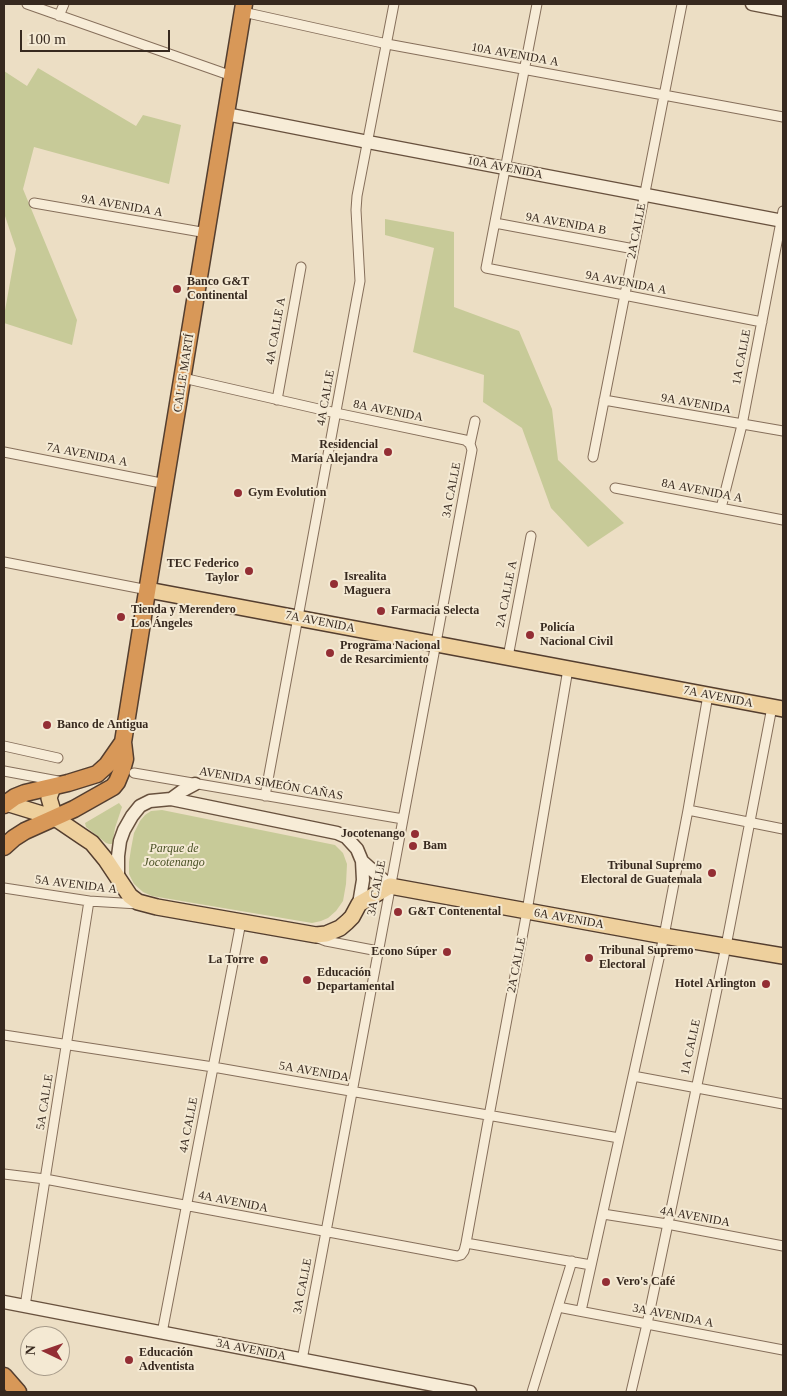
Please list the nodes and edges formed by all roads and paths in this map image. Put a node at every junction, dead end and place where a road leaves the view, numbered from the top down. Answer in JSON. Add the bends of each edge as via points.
{"nodes":[{"id":1,"x":27,"y":4,"type":"edge"},
{"id":2,"x":64,"y":4,"type":"edge"},
{"id":3,"x":394,"y":4,"type":"edge"},
{"id":4,"x":537,"y":4,"type":"edge"},
{"id":5,"x":682,"y":4,"type":"edge"},
{"id":6,"x":752,"y":4,"type":"edge"},
{"id":7,"x":244,"y":8,"type":"edge"},
{"id":8,"x":783,"y":10,"type":"edge"},
{"id":9,"x":59,"y":16,"type":"junction"},
{"id":10,"x":387,"y":44,"type":"junction"},
{"id":11,"x":524,"y":69,"type":"junction"},
{"id":12,"x":232,"y":76,"type":"junction"},
{"id":13,"x":664,"y":95,"type":"junction"},
{"id":14,"x":226,"y":114,"type":"junction"},
{"id":15,"x":783,"y":118,"type":"edge"},
{"id":16,"x":368,"y":142,"type":"junction"},
{"id":17,"x":505,"y":168,"type":"junction"},
{"id":18,"x":644,"y":194,"type":"junction"},
{"id":19,"x":34,"y":203,"type":"dead end"},
{"id":20,"x":783,"y":217,"type":"edge"},
{"id":21,"x":494,"y":223,"type":"junction"},
{"id":22,"x":207,"y":233,"type":"junction"},
{"id":23,"x":634,"y":249,"type":"junction"},
{"id":24,"x":301,"y":267,"type":"dead end"},
{"id":25,"x":624,"y":296,"type":"junction"},
{"id":26,"x":762,"y":322,"type":"junction"},
{"id":27,"x":183,"y":378,"type":"junction"},
{"id":28,"x":277,"y":400,"type":"junction"},
{"id":29,"x":604,"y":400,"type":"junction"},
{"id":30,"x":336,"y":413,"type":"junction"},
{"id":31,"x":475,"y":421,"type":"dead end"},
{"id":32,"x":742,"y":424,"type":"junction"},
{"id":33,"x":783,"y":431,"type":"edge"},
{"id":34,"x":470,"y":444,"type":"junction"},
{"id":35,"x":4,"y":452,"type":"edge"},
{"id":36,"x":593,"y":457,"type":"dead end"},
{"id":37,"x":166,"y":484,"type":"junction"},
{"id":38,"x":615,"y":488,"type":"dead end"},
{"id":39,"x":721,"y":508,"type":"junction"},
{"id":40,"x":783,"y":520,"type":"edge"},
{"id":41,"x":532,"y":536,"type":"dead end"},
{"id":42,"x":4,"y":562,"type":"edge"},
{"id":43,"x":148,"y":590,"type":"junction"},
{"id":44,"x":298,"y":618,"type":"junction"},
{"id":45,"x":436,"y":644,"type":"junction"},
{"id":46,"x":508,"y":658,"type":"junction"},
{"id":47,"x":568,"y":668,"type":"junction"},
{"id":48,"x":708,"y":695,"type":"junction"},
{"id":49,"x":778,"y":708,"type":"edge"},
{"id":50,"x":124,"y":742,"type":"junction"},
{"id":51,"x":4,"y":746,"type":"edge"},
{"id":52,"x":58,"y":758,"type":"dead end"},
{"id":53,"x":4,"y":771,"type":"edge"},
{"id":54,"x":134,"y":773,"type":"dead end"},
{"id":55,"x":195,"y":784,"type":"junction"},
{"id":56,"x":60,"y":785,"type":"junction"},
{"id":57,"x":265,"y":796,"type":"junction"},
{"id":58,"x":171,"y":799,"type":"junction"},
{"id":59,"x":4,"y":804,"type":"edge"},
{"id":60,"x":688,"y":810,"type":"junction"},
{"id":61,"x":63,"y":814,"type":"junction"},
{"id":62,"x":403,"y":819,"type":"junction"},
{"id":63,"x":751,"y":822,"type":"junction"},
{"id":64,"x":783,"y":829,"type":"edge"},
{"id":65,"x":4,"y":847,"type":"edge"},
{"id":66,"x":362,"y":861,"type":"junction"},
{"id":67,"x":118,"y":878,"type":"junction"},
{"id":68,"x":390,"y":886,"type":"junction"},
{"id":69,"x":4,"y":888,"type":"edge"},
{"id":70,"x":88,"y":901,"type":"junction"},
{"id":71,"x":146,"y":904,"type":"junction"},
{"id":72,"x":359,"y":904,"type":"junction"},
{"id":73,"x":527,"y":911,"type":"junction"},
{"id":74,"x":241,"y":922,"type":"junction"},
{"id":75,"x":311,"y":935,"type":"junction"},
{"id":76,"x":664,"y":936,"type":"junction"},
{"id":77,"x":726,"y":946,"type":"junction"},
{"id":78,"x":378,"y":951,"type":"junction"},
{"id":79,"x":783,"y":956,"type":"edge"},
{"id":80,"x":4,"y":1035,"type":"edge"},
{"id":81,"x":66,"y":1045,"type":"junction"},
{"id":82,"x":213,"y":1067,"type":"junction"},
{"id":83,"x":633,"y":1076,"type":"junction"},
{"id":84,"x":696,"y":1087,"type":"junction"},
{"id":85,"x":352,"y":1092,"type":"junction"},
{"id":86,"x":783,"y":1104,"type":"edge"},
{"id":87,"x":489,"y":1116,"type":"junction"},
{"id":88,"x":619,"y":1138,"type":"junction"},
{"id":89,"x":4,"y":1174,"type":"edge"},
{"id":90,"x":45,"y":1179,"type":"junction"},
{"id":91,"x":186,"y":1206,"type":"junction"},
{"id":92,"x":602,"y":1214,"type":"junction"},
{"id":93,"x":667,"y":1224,"type":"junction"},
{"id":94,"x":326,"y":1232,"type":"junction"},
{"id":95,"x":466,"y":1243,"type":"junction"},
{"id":96,"x":783,"y":1246,"type":"edge"},
{"id":97,"x":457,"y":1256,"type":"joint"},
{"id":98,"x":572,"y":1261,"type":"junction"},
{"id":99,"x":591,"y":1265,"type":"junction"},
{"id":100,"x":4,"y":1302,"type":"edge"},
{"id":101,"x":25,"y":1306,"type":"junction"},
{"id":102,"x":558,"y":1307,"type":"junction"},
{"id":103,"x":581,"y":1311,"type":"junction"},
{"id":104,"x":646,"y":1324,"type":"junction"},
{"id":105,"x":162,"y":1333,"type":"junction"},
{"id":106,"x":783,"y":1350,"type":"edge"},
{"id":107,"x":302,"y":1360,"type":"junction"},
{"id":108,"x":4,"y":1376,"type":"edge"},
{"id":109,"x":405,"y":1386,"type":"edge"},
{"id":110,"x":18,"y":1392,"type":"edge"},
{"id":111,"x":470,"y":1392,"type":"edge"},
{"id":112,"x":532,"y":1392,"type":"edge"},
{"id":113,"x":631,"y":1392,"type":"edge"}],
"edges":[{"from":1,"to":9,"type":"street"},
{"from":2,"to":9,"type":"street"},
{"from":3,"to":10,"type":"street","name":"4A CALLE"},
{"from":4,"to":11,"type":"street"},
{"from":5,"to":13,"type":"street","name":"2A CALLE"},
{"from":6,"to":8,"type":"street"},
{"from":7,"to":10,"type":"street","name":"10A AVENIDA A"},
{"from":7,"to":12,"type":"highway","name":"CALLE MARTÍ"},
{"from":9,"to":12,"type":"street"},
{"from":10,"to":11,"type":"street","name":"10A AVENIDA A"},
{"from":10,"to":16,"type":"street","name":"4A CALLE"},
{"from":11,"to":13,"type":"street","name":"10A AVENIDA A"},
{"from":11,"to":17,"type":"street"},
{"from":12,"to":14,"type":"highway","name":"CALLE MARTÍ"},
{"from":13,"to":15,"type":"street","name":"10A AVENIDA A"},
{"from":13,"to":18,"type":"street","name":"2A CALLE"},
{"from":14,"to":16,"type":"street","name":"10A AVENIDA"},
{"from":14,"to":22,"type":"highway","name":"CALLE MARTÍ"},
{"from":16,"to":17,"type":"street","name":"10A AVENIDA"},
{"from":16,"to":30,"type":"street","name":"4A CALLE","via":[[356,210],[360,281]]},
{"from":17,"to":18,"type":"street","name":"10A AVENIDA"},
{"from":17,"to":21,"type":"street"},
{"from":18,"to":20,"type":"street","name":"10A AVENIDA"},
{"from":18,"to":23,"type":"street","name":"2A CALLE"},
{"from":19,"to":22,"type":"street","name":"9A AVENIDA A"},
{"from":20,"to":26,"type":"street","name":"1A CALLE"},
{"from":21,"to":23,"type":"street","name":"9A AVENIDA B"},
{"from":21,"to":25,"type":"street","name":"9A AVENIDA A","via":[[486,268]]},
{"from":22,"to":27,"type":"highway","name":"CALLE MARTÍ"},
{"from":23,"to":25,"type":"street","name":"2A CALLE"},
{"from":24,"to":28,"type":"street","name":"4A CALLE A"},
{"from":25,"to":26,"type":"street","name":"9A AVENIDA A"},
{"from":25,"to":29,"type":"street","name":"2A CALLE"},
{"from":26,"to":32,"type":"street","name":"1A CALLE"},
{"from":27,"to":28,"type":"street","name":"8A AVENIDA"},
{"from":27,"to":37,"type":"highway","name":"CALLE MARTÍ"},
{"from":28,"to":30,"type":"street","name":"8A AVENIDA"},
{"from":29,"to":32,"type":"street","name":"9A AVENIDA"},
{"from":29,"to":36,"type":"street","name":"2A CALLE"},
{"from":30,"to":34,"type":"street","name":"8A AVENIDA","via":[[466,440]]},
{"from":30,"to":44,"type":"street","name":"4A CALLE"},
{"from":31,"to":34,"type":"street","name":"3A CALLE"},
{"from":32,"to":33,"type":"street","name":"9A AVENIDA"},
{"from":32,"to":39,"type":"street","name":"1A CALLE"},
{"from":34,"to":45,"type":"street","name":"3A CALLE","via":[[472,450]]},
{"from":35,"to":37,"type":"street","name":"7A AVENIDA A"},
{"from":37,"to":43,"type":"highway","name":"CALLE MARTÍ"},
{"from":38,"to":39,"type":"street","name":"8A AVENIDA A"},
{"from":39,"to":40,"type":"street","name":"8A AVENIDA A"},
{"from":41,"to":46,"type":"street","name":"2A CALLE A"},
{"from":42,"to":43,"type":"street","name":"7A AVENIDA"},
{"from":43,"to":44,"type":"main road","name":"7A AVENIDA"},
{"from":43,"to":50,"type":"highway","name":"CALLE MARTÍ"},
{"from":44,"to":45,"type":"main road","name":"7A AVENIDA"},
{"from":44,"to":57,"type":"street","name":"4A CALLE"},
{"from":45,"to":46,"type":"main road","name":"7A AVENIDA"},
{"from":45,"to":62,"type":"street","name":"3A CALLE"},
{"from":46,"to":47,"type":"main road","name":"7A AVENIDA"},
{"from":47,"to":48,"type":"main road","name":"7A AVENIDA"},
{"from":47,"to":73,"type":"street","name":"2A CALLE"},
{"from":48,"to":49,"type":"main road","name":"7A AVENIDA"},
{"from":48,"to":60,"type":"street"},
{"from":49,"to":63,"type":"street","name":"1A CALLE"},
{"from":50,"to":56,"type":"highway","name":"CALLE MARTÍ","via":[[97,774]]},
{"from":50,"to":61,"type":"highway","name":"CALLE MARTÍ","via":[[125,759],[113,787]]},
{"from":51,"to":52,"type":"street"},
{"from":53,"to":56,"type":"street"},
{"from":54,"to":55,"type":"street","name":"AVENIDA SIMEÓN CAÑAS"},
{"from":55,"to":57,"type":"street","name":"AVENIDA SIMEÓN CAÑAS"},
{"from":55,"to":58,"type":"street"},
{"from":56,"to":59,"type":"highway","name":"CALLE MARTÍ","via":[[25,792]]},
{"from":56,"to":61,"type":"main road","via":[[50,798]]},
{"from":56,"to":61,"type":"highway","via":[[74,786],[80,796],[79,801]]},
{"from":57,"to":62,"type":"street","name":"AVENIDA SIMEÓN CAÑAS"},
{"from":58,"to":66,"type":"street","via":[[337,833],[350,840]]},
{"from":58,"to":67,"type":"street","via":[[150,801],[140,806],[132,816],[120,842]]},
{"from":59,"to":61,"type":"main road"},
{"from":60,"to":63,"type":"street"},
{"from":60,"to":76,"type":"street"},
{"from":61,"to":65,"type":"highway","name":"CALLE MARTÍ","via":[[25,831]]},
{"from":61,"to":67,"type":"main road","via":[[92,843]]},
{"from":62,"to":68,"type":"street","name":"3A CALLE"},
{"from":63,"to":64,"type":"street"},
{"from":63,"to":77,"type":"street","name":"1A CALLE"},
{"from":66,"to":68,"type":"street"},
{"from":66,"to":72,"type":"street"},
{"from":67,"to":71,"type":"main road","via":[[130,896]]},
{"from":68,"to":72,"type":"main road"},
{"from":68,"to":73,"type":"main road","name":"6A AVENIDA"},
{"from":68,"to":78,"type":"street","name":"3A CALLE"},
{"from":69,"to":70,"type":"street","name":"5A AVENIDA A"},
{"from":70,"to":71,"type":"street","name":"5A AVENIDA A"},
{"from":70,"to":81,"type":"street","name":"5A CALLE"},
{"from":71,"to":74,"type":"main road"},
{"from":72,"to":75,"type":"main road","via":[[352,917],[340,928],[326,934]]},
{"from":73,"to":76,"type":"main road","name":"6A AVENIDA"},
{"from":73,"to":87,"type":"street","name":"2A CALLE"},
{"from":74,"to":75,"type":"main road"},
{"from":74,"to":82,"type":"street","name":"4A CALLE"},
{"from":75,"to":78,"type":"street"},
{"from":76,"to":77,"type":"main road","name":"6A AVENIDA"},
{"from":76,"to":83,"type":"street"},
{"from":77,"to":79,"type":"main road","name":"6A AVENIDA"},
{"from":77,"to":84,"type":"street","name":"1A CALLE"},
{"from":78,"to":85,"type":"street","name":"3A CALLE"},
{"from":80,"to":81,"type":"street","name":"5A AVENIDA"},
{"from":81,"to":82,"type":"street","name":"5A AVENIDA"},
{"from":81,"to":90,"type":"street","name":"5A CALLE"},
{"from":82,"to":85,"type":"street","name":"5A AVENIDA"},
{"from":82,"to":91,"type":"street","name":"4A CALLE"},
{"from":83,"to":84,"type":"street"},
{"from":83,"to":88,"type":"street"},
{"from":84,"to":86,"type":"street"},
{"from":84,"to":93,"type":"street","name":"1A CALLE"},
{"from":85,"to":87,"type":"street","name":"5A AVENIDA"},
{"from":85,"to":94,"type":"street","name":"3A CALLE"},
{"from":87,"to":88,"type":"street","name":"5A AVENIDA"},
{"from":87,"to":95,"type":"street","name":"2A CALLE"},
{"from":88,"to":92,"type":"street"},
{"from":89,"to":90,"type":"street","name":"4A AVENIDA"},
{"from":90,"to":91,"type":"street","name":"4A AVENIDA"},
{"from":90,"to":101,"type":"street","name":"5A CALLE"},
{"from":91,"to":94,"type":"street","name":"4A AVENIDA"},
{"from":91,"to":105,"type":"street","name":"4A CALLE"},
{"from":92,"to":93,"type":"street","name":"4A AVENIDA"},
{"from":92,"to":99,"type":"street"},
{"from":93,"to":96,"type":"street","name":"4A AVENIDA"},
{"from":93,"to":104,"type":"street","name":"1A CALLE"},
{"from":94,"to":97,"type":"street","name":"4A AVENIDA"},
{"from":94,"to":107,"type":"street","name":"3A CALLE"},
{"from":95,"to":97,"type":"street","name":"2A CALLE","via":[[464,1251]]},
{"from":95,"to":98,"type":"street"},
{"from":98,"to":99,"type":"street"},
{"from":98,"to":102,"type":"street"},
{"from":99,"to":103,"type":"street"},
{"from":100,"to":101,"type":"street","name":"3A AVENIDA"},
{"from":101,"to":105,"type":"street","name":"3A AVENIDA"},
{"from":102,"to":103,"type":"street","name":"3A AVENIDA A"},
{"from":102,"to":112,"type":"street"},
{"from":103,"to":104,"type":"street","name":"3A AVENIDA A"},
{"from":104,"to":106,"type":"street","name":"3A AVENIDA A"},
{"from":104,"to":113,"type":"street","name":"1A CALLE"},
{"from":105,"to":107,"type":"street","name":"3A AVENIDA"},
{"from":107,"to":109,"type":"street","name":"3A AVENIDA"},
{"from":108,"to":110,"type":"highway"},
{"from":109,"to":111,"type":"street","name":"3A AVENIDA"}]}
